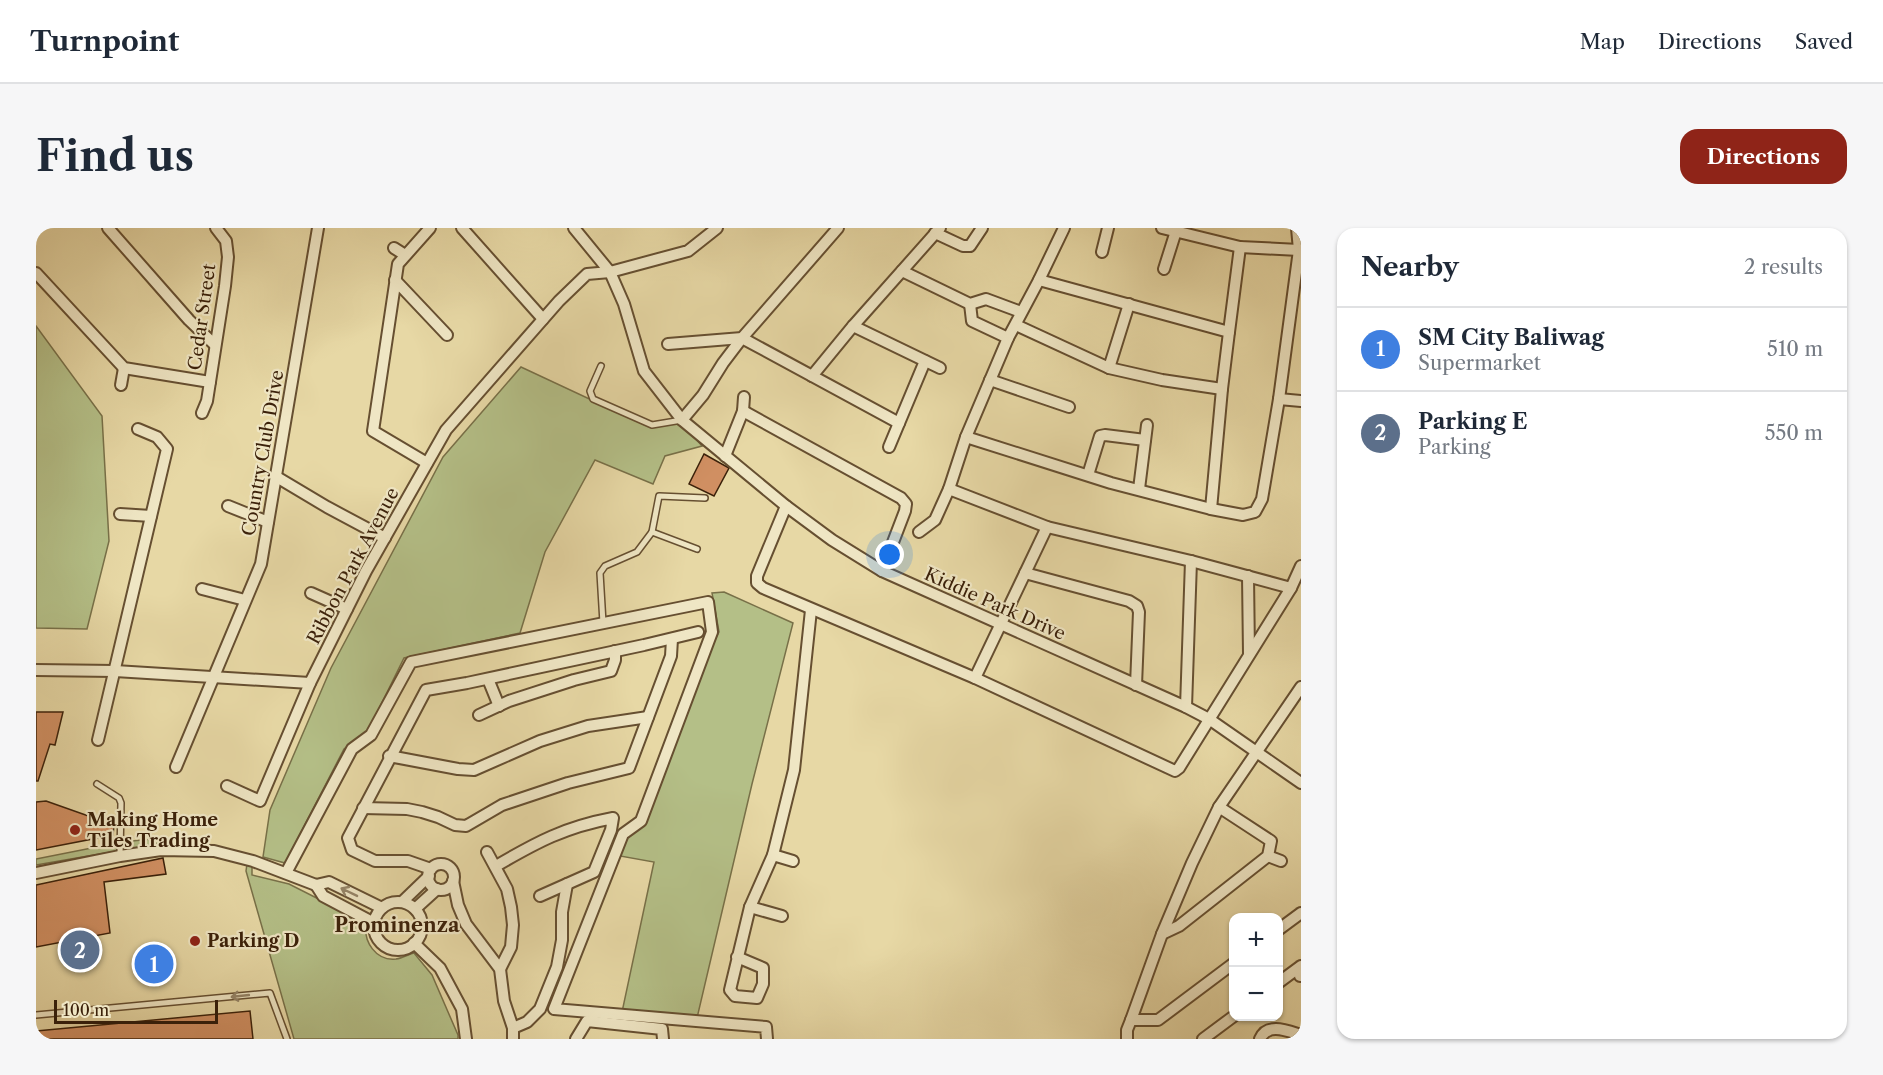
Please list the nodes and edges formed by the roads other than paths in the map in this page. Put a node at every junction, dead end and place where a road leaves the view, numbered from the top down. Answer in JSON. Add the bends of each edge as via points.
{"nodes":[{"id":1,"x":108,"y":228,"type":"edge"},
{"id":2,"x":216,"y":228,"type":"edge"},
{"id":3,"x":318,"y":228,"type":"edge"},
{"id":4,"x":430,"y":228,"type":"edge"},
{"id":5,"x":462,"y":228,"type":"edge"},
{"id":6,"x":574,"y":228,"type":"edge"},
{"id":7,"x":717,"y":228,"type":"edge"},
{"id":8,"x":838,"y":228,"type":"edge"},
{"id":9,"x":982,"y":228,"type":"edge"},
{"id":10,"x":1064,"y":228,"type":"edge"},
{"id":11,"x":1108,"y":228,"type":"edge"},
{"id":12,"x":1162,"y":228,"type":"edge"},
{"id":13,"x":1298,"y":228,"type":"edge"},
{"id":14,"x":938,"y":231,"type":"edge"},
{"id":15,"x":1176,"y":231,"type":"junction"},
{"id":16,"x":1240,"y":247,"type":"junction"},
{"id":17,"x":394,"y":248,"type":"dead end"},
{"id":18,"x":1299,"y":250,"type":"junction"},
{"id":19,"x":1101,"y":252,"type":"dead end"},
{"id":20,"x":405,"y":255,"type":"junction"},
{"id":21,"x":1164,"y":269,"type":"dead end"},
{"id":22,"x":610,"y":272,"type":"junction"},
{"id":23,"x":902,"y":272,"type":"junction"},
{"id":24,"x":36,"y":273,"type":"edge"},
{"id":25,"x":395,"y":280,"type":"junction"},
{"id":26,"x":1039,"y":280,"type":"junction"},
{"id":27,"x":970,"y":304,"type":"junction"},
{"id":28,"x":1129,"y":304,"type":"junction"},
{"id":29,"x":1021,"y":312,"type":"junction"},
{"id":30,"x":543,"y":320,"type":"junction"},
{"id":31,"x":1016,"y":325,"type":"junction"},
{"id":32,"x":853,"y":326,"type":"junction"},
{"id":33,"x":1229,"y":332,"type":"junction"},
{"id":34,"x":447,"y":335,"type":"dead end"},
{"id":35,"x":742,"y":338,"type":"junction"},
{"id":36,"x":1008,"y":338,"type":"junction"},
{"id":37,"x":668,"y":344,"type":"dead end"},
{"id":38,"x":215,"y":345,"type":"junction"},
{"id":39,"x":925,"y":361,"type":"junction"},
{"id":40,"x":601,"y":366,"type":"dead end"},
{"id":41,"x":124,"y":368,"type":"junction"},
{"id":42,"x":940,"y":368,"type":"dead end"},
{"id":43,"x":1109,"y":368,"type":"junction"},
{"id":44,"x":812,"y":376,"type":"junction"},
{"id":45,"x":990,"y":380,"type":"junction"},
{"id":46,"x":210,"y":382,"type":"junction"},
{"id":47,"x":121,"y":385,"type":"dead end"},
{"id":48,"x":1222,"y":389,"type":"junction"},
{"id":49,"x":744,"y":397,"type":"dead end"},
{"id":50,"x":1278,"y":399,"type":"junction"},
{"id":51,"x":1301,"y":401,"type":"edge"},
{"id":52,"x":1069,"y":407,"type":"dead end"},
{"id":53,"x":743,"y":411,"type":"junction"},
{"id":54,"x":202,"y":413,"type":"dead end"},
{"id":55,"x":682,"y":420,"type":"junction"},
{"id":56,"x":899,"y":423,"type":"junction"},
{"id":57,"x":1148,"y":425,"type":"dead end"},
{"id":58,"x":138,"y":429,"type":"dead end"},
{"id":59,"x":966,"y":437,"type":"junction"},
{"id":60,"x":1145,"y":440,"type":"junction"},
{"id":61,"x":889,"y":447,"type":"dead end"},
{"id":62,"x":725,"y":456,"type":"junction"},
{"id":63,"x":427,"y":464,"type":"junction"},
{"id":64,"x":1088,"y":475,"type":"junction"},
{"id":65,"x":275,"y":476,"type":"junction"},
{"id":66,"x":949,"y":489,"type":"junction"},
{"id":67,"x":1139,"y":489,"type":"junction"},
{"id":68,"x":705,"y":498,"type":"dead end"},
{"id":69,"x":228,"y":506,"type":"dead end"},
{"id":70,"x":786,"y":506,"type":"junction"},
{"id":71,"x":1211,"y":509,"type":"junction"},
{"id":72,"x":120,"y":514,"type":"dead end"},
{"id":73,"x":151,"y":516,"type":"junction"},
{"id":74,"x":268,"y":522,"type":"junction"},
{"id":75,"x":1047,"y":527,"type":"junction"},
{"id":76,"x":652,"y":532,"type":"junction"},
{"id":77,"x":919,"y":532,"type":"dead end"},
{"id":78,"x":385,"y":538,"type":"junction"},
{"id":79,"x":697,"y":549,"type":"dead end"},
{"id":80,"x":1191,"y":561,"type":"junction"},
{"id":81,"x":1301,"y":566,"type":"edge"},
{"id":82,"x":882,"y":571,"type":"junction"},
{"id":83,"x":1025,"y":573,"type":"junction"},
{"id":84,"x":1248,"y":576,"type":"junction"},
{"id":85,"x":1291,"y":588,"type":"junction"},
{"id":86,"x":201,"y":589,"type":"dead end"},
{"id":87,"x":311,"y":593,"type":"dead end"},
{"id":88,"x":245,"y":600,"type":"junction"},
{"id":89,"x":347,"y":609,"type":"junction"},
{"id":90,"x":811,"y":610,"type":"junction"},
{"id":91,"x":603,"y":623,"type":"junction"},
{"id":92,"x":999,"y":624,"type":"junction"},
{"id":93,"x":698,"y":632,"type":"dead end"},
{"id":94,"x":672,"y":639,"type":"junction"},
{"id":95,"x":615,"y":651,"type":"junction"},
{"id":96,"x":1249,"y":655,"type":"junction"},
{"id":97,"x":36,"y":670,"type":"edge"},
{"id":98,"x":115,"y":670,"type":"junction"},
{"id":99,"x":214,"y":677,"type":"junction"},
{"id":100,"x":975,"y":678,"type":"junction"},
{"id":101,"x":488,"y":679,"type":"junction"},
{"id":102,"x":310,"y":683,"type":"junction"},
{"id":103,"x":1136,"y":685,"type":"junction"},
{"id":104,"x":1299,"y":692,"type":"edge"},
{"id":105,"x":499,"y":706,"type":"junction"},
{"id":106,"x":1186,"y":707,"type":"junction"},
{"id":107,"x":479,"y":715,"type":"dead end"},
{"id":108,"x":648,"y":717,"type":"junction"},
{"id":109,"x":1209,"y":719,"type":"junction"},
{"id":110,"x":98,"y":740,"type":"dead end"},
{"id":111,"x":1256,"y":751,"type":"junction"},
{"id":112,"x":389,"y":756,"type":"junction"},
{"id":113,"x":176,"y":767,"type":"dead end"},
{"id":114,"x":1301,"y":783,"type":"edge"},
{"id":115,"x":97,"y":784,"type":"dead end"},
{"id":116,"x":227,"y":786,"type":"dead end"},
{"id":117,"x":1219,"y":807,"type":"junction"},
{"id":118,"x":363,"y":808,"type":"junction"},
{"id":119,"x":487,"y":852,"type":"dead end"},
{"id":120,"x":773,"y":855,"type":"junction"},
{"id":121,"x":120,"y":856,"type":"junction"},
{"id":122,"x":1268,"y":856,"type":"junction"},
{"id":123,"x":793,"y":861,"type":"dead end"},
{"id":124,"x":1281,"y":861,"type":"dead end"},
{"id":125,"x":496,"y":866,"type":"junction"},
{"id":126,"x":36,"y":873,"type":"edge"},
{"id":127,"x":286,"y":873,"type":"junction"},
{"id":128,"x":430,"y":873,"type":"junction"},
{"id":129,"x":453,"y":881,"type":"junction"},
{"id":130,"x":567,"y":884,"type":"junction"},
{"id":131,"x":316,"y":885,"type":"junction"},
{"id":132,"x":437,"y":889,"type":"junction"},
{"id":133,"x":540,"y":896,"type":"dead end"},
{"id":134,"x":402,"y":902,"type":"junction"},
{"id":135,"x":750,"y":907,"type":"junction"},
{"id":136,"x":382,"y":908,"type":"junction"},
{"id":137,"x":415,"y":909,"type":"junction"},
{"id":138,"x":1301,"y":913,"type":"edge"},
{"id":139,"x":782,"y":916,"type":"dead end"},
{"id":140,"x":374,"y":923,"type":"junction"},
{"id":141,"x":1283,"y":926,"type":"edge"},
{"id":142,"x":1162,"y":934,"type":"junction"},
{"id":143,"x":414,"y":943,"type":"junction"},
{"id":144,"x":737,"y":957,"type":"dead end"},
{"id":145,"x":1229,"y":966,"type":"edge"},
{"id":146,"x":500,"y":969,"type":"junction"},
{"id":147,"x":1301,"y":973,"type":"edge"},
{"id":148,"x":1283,"y":981,"type":"edge"},
{"id":149,"x":36,"y":1015,"type":"edge"},
{"id":150,"x":1229,"y":1020,"type":"edge"},
{"id":151,"x":1128,"y":1030,"type":"edge"},
{"id":152,"x":513,"y":1034,"type":"edge"},
{"id":153,"x":1301,"y":1035,"type":"edge"},
{"id":154,"x":286,"y":1039,"type":"edge"},
{"id":155,"x":466,"y":1039,"type":"edge"},
{"id":156,"x":576,"y":1039,"type":"edge"},
{"id":157,"x":663,"y":1039,"type":"edge"},
{"id":158,"x":767,"y":1039,"type":"edge"},
{"id":159,"x":1116,"y":1039,"type":"edge"},
{"id":160,"x":1203,"y":1039,"type":"edge"},
{"id":161,"x":1260,"y":1039,"type":"edge"}],
"edges":[{"from":1,"to":38,"type":"street"},
{"from":2,"to":38,"type":"street","name":"Cedar Street","via":[[226,241],[228,257]]},
{"from":3,"to":65,"type":"street","name":"Country Club Drive"},
{"from":4,"to":20,"type":"street"},
{"from":5,"to":30,"type":"street"},
{"from":6,"to":22,"type":"street","name":"Kiddie Park Drive"},
{"from":7,"to":22,"type":"street","name":"Ribbon Park Avenue","via":[[688,251]]},
{"from":8,"to":35,"type":"street"},
{"from":9,"to":14,"type":"street","via":[[970,246]]},
{"from":10,"to":26,"type":"street"},
{"from":11,"to":19,"type":"street"},
{"from":12,"to":15,"type":"street"},
{"from":13,"to":18,"type":"street"},
{"from":14,"to":23,"type":"street"},
{"from":15,"to":16,"type":"street"},
{"from":15,"to":21,"type":"street"},
{"from":16,"to":18,"type":"street"},
{"from":16,"to":33,"type":"street"},
{"from":17,"to":20,"type":"street"},
{"from":18,"to":50,"type":"street"},
{"from":20,"to":25,"type":"street","via":[[398,264]]},
{"from":22,"to":30,"type":"street","name":"Ribbon Park Avenue","via":[[587,274]]},
{"from":22,"to":55,"type":"street","name":"Kiddie Park Drive","via":[[644,371]]},
{"from":23,"to":27,"type":"street"},
{"from":23,"to":32,"type":"street"},
{"from":24,"to":41,"type":"street"},
{"from":25,"to":34,"type":"street"},
{"from":25,"to":63,"type":"street","via":[[373,431]]},
{"from":26,"to":28,"type":"street"},
{"from":26,"to":29,"type":"street"},
{"from":27,"to":29,"type":"street","via":[[986,298]]},
{"from":27,"to":36,"type":"street","via":[[972,321]]},
{"from":28,"to":33,"type":"street"},
{"from":28,"to":43,"type":"street"},
{"from":29,"to":31,"type":"street"},
{"from":30,"to":63,"type":"street","name":"Ribbon Park Avenue","via":[[446,430]]},
{"from":31,"to":36,"type":"street"},
{"from":31,"to":43,"type":"street"},
{"from":32,"to":39,"type":"street"},
{"from":32,"to":44,"type":"street"},
{"from":33,"to":48,"type":"street"},
{"from":35,"to":37,"type":"street"},
{"from":35,"to":44,"type":"street"},
{"from":35,"to":55,"type":"street"},
{"from":36,"to":45,"type":"street"},
{"from":38,"to":46,"type":"street","name":"Cedar Street"},
{"from":39,"to":42,"type":"street"},
{"from":39,"to":56,"type":"street"},
{"from":40,"to":55,"type":"lane","via":[[590,391],[593,399],[652,425]]},
{"from":41,"to":46,"type":"street"},
{"from":41,"to":47,"type":"street"},
{"from":43,"to":48,"type":"street"},
{"from":44,"to":56,"type":"street"},
{"from":45,"to":52,"type":"street"},
{"from":45,"to":59,"type":"street"},
{"from":46,"to":54,"type":"street","name":"Cedar Street"},
{"from":48,"to":71,"type":"street"},
{"from":49,"to":53,"type":"street"},
{"from":50,"to":51,"type":"street"},
{"from":50,"to":71,"type":"street","via":[[1262,499],[1255,512],[1243,515]]},
{"from":53,"to":62,"type":"street"},
{"from":53,"to":82,"type":"street","via":[[901,498],[906,504],[905,511]]},
{"from":55,"to":62,"type":"street","name":"Kiddie Park Drive"},
{"from":56,"to":61,"type":"street"},
{"from":57,"to":60,"type":"street"},
{"from":58,"to":73,"type":"street","via":[[157,437],[167,449]]},
{"from":59,"to":64,"type":"street"},
{"from":59,"to":66,"type":"street"},
{"from":60,"to":64,"type":"street","via":[[1100,436]]},
{"from":60,"to":67,"type":"street"},
{"from":62,"to":70,"type":"street","name":"Kiddie Park Drive"},
{"from":63,"to":78,"type":"street","name":"Ribbon Park Avenue"},
{"from":64,"to":67,"type":"street"},
{"from":65,"to":74,"type":"street","name":"Country Club Drive"},
{"from":65,"to":78,"type":"street"},
{"from":66,"to":75,"type":"street"},
{"from":66,"to":77,"type":"street","via":[[935,520]]},
{"from":67,"to":71,"type":"street"},
{"from":68,"to":76,"type":"lane","via":[[660,496]]},
{"from":69,"to":74,"type":"street"},
{"from":70,"to":82,"type":"street","name":"Kiddie Park Drive"},
{"from":70,"to":90,"type":"street","via":[[757,583]]},
{"from":72,"to":73,"type":"street"},
{"from":73,"to":98,"type":"street"},
{"from":74,"to":88,"type":"street","name":"Country Club Drive","via":[[261,564]]},
{"from":75,"to":80,"type":"street"},
{"from":75,"to":83,"type":"street"},
{"from":76,"to":79,"type":"lane"},
{"from":76,"to":91,"type":"lane","via":[[637,552],[605,566],[600,573]]},
{"from":78,"to":89,"type":"street","name":"Ribbon Park Avenue"},
{"from":80,"to":84,"type":"street"},
{"from":80,"to":106,"type":"street"},
{"from":81,"to":85,"type":"street"},
{"from":82,"to":92,"type":"street","name":"Kiddie Park Drive"},
{"from":83,"to":92,"type":"street"},
{"from":83,"to":103,"type":"street","via":[[1137,606]]},
{"from":84,"to":85,"type":"street"},
{"from":84,"to":96,"type":"street"},
{"from":85,"to":96,"type":"street"},
{"from":86,"to":88,"type":"street"},
{"from":87,"to":89,"type":"street"},
{"from":88,"to":99,"type":"street","name":"Country Club Drive"},
{"from":89,"to":102,"type":"street","name":"Ribbon Park Avenue"},
{"from":90,"to":100,"type":"street"},
{"from":90,"to":120,"type":"street","via":[[794,770]]},
{"from":91,"to":127,"type":"street","via":[[411,662],[371,735],[352,749]]},
{"from":91,"to":158,"type":"street","via":[[708,602],[712,632],[641,820],[622,834],[554,1009],[766,1027]]},
{"from":92,"to":100,"type":"street"},
{"from":92,"to":103,"type":"street","name":"Kiddie Park Drive"},
{"from":93,"to":94,"type":"street"},
{"from":94,"to":95,"type":"street"},
{"from":94,"to":108,"type":"street","via":[[671,656]]},
{"from":95,"to":101,"type":"street"},
{"from":95,"to":105,"type":"street","via":[[611,671]]},
{"from":96,"to":109,"type":"street"},
{"from":97,"to":98,"type":"street"},
{"from":98,"to":99,"type":"street"},
{"from":98,"to":110,"type":"street"},
{"from":99,"to":102,"type":"street"},
{"from":99,"to":113,"type":"street","name":"Country Club Drive"},
{"from":100,"to":109,"type":"street","via":[[1175,771]]},
{"from":101,"to":105,"type":"street"},
{"from":101,"to":112,"type":"street","via":[[426,690]]},
{"from":102,"to":116,"type":"street","name":"Ribbon Park Avenue","via":[[260,801]]},
{"from":103,"to":106,"type":"street","name":"Kiddie Park Drive"},
{"from":104,"to":111,"type":"street"},
{"from":105,"to":107,"type":"street"},
{"from":106,"to":109,"type":"street","name":"Kiddie Park Drive"},
{"from":108,"to":112,"type":"street","via":[[588,726],[540,741],[474,770]]},
{"from":108,"to":118,"type":"street","via":[[629,768],[502,805],[466,826],[415,810]]},
{"from":109,"to":111,"type":"street","name":"Kiddie Park Drive"},
{"from":111,"to":114,"type":"street","name":"Kiddie Park Drive"},
{"from":111,"to":117,"type":"street"},
{"from":112,"to":118,"type":"street"},
{"from":115,"to":121,"type":"lane","via":[[121,803]]},
{"from":117,"to":122,"type":"street","via":[[1271,841]]},
{"from":117,"to":142,"type":"street"},
{"from":118,"to":128,"type":"street","via":[[348,838],[352,850],[375,861],[408,861]]},
{"from":119,"to":125,"type":"street"},
{"from":120,"to":123,"type":"street"},
{"from":120,"to":135,"type":"street"},
{"from":121,"to":126,"type":"street"},
{"from":121,"to":127,"type":"street","via":[[161,850],[214,851]]},
{"from":122,"to":124,"type":"street"},
{"from":122,"to":142,"type":"street","via":[[1179,926]]},
{"from":125,"to":130,"type":"street","via":[[561,832],[613,818],[594,872]]},
{"from":125,"to":146,"type":"street","via":[[507,889],[513,925],[511,947]]},
{"from":127,"to":131,"type":"street"},
{"from":128,"to":129,"type":"street","via":[[438,864],[446,865],[452,870]]},
{"from":128,"to":132,"type":"street","via":[[431,884]]},
{"from":128,"to":134,"type":"street"},
{"from":129,"to":132,"type":"street","via":[[447,888]]},
{"from":129,"to":146,"type":"street","via":[[466,924]]},
{"from":130,"to":133,"type":"street"},
{"from":130,"to":152,"type":"street","via":[[557,967],[540,1009]]},
{"from":136,"to":131,"type":"street","one_way":true,"via":[[329,882]]},
{"from":131,"to":140,"type":"street","via":[[323,896]]},
{"from":132,"to":137,"type":"street"},
{"from":134,"to":136,"type":"street"},
{"from":134,"to":137,"type":"street"},
{"from":135,"to":139,"type":"street"},
{"from":135,"to":144,"type":"street"},
{"from":136,"to":140,"type":"street"},
{"from":137,"to":143,"type":"street","via":[[421,930]]},
{"from":138,"to":141,"type":"street"},
{"from":140,"to":143,"type":"street","via":[[375,933],[387,947],[397,950]]},
{"from":142,"to":151,"type":"street"},
{"from":143,"to":155,"type":"street","via":[[440,968],[451,988],[462,1009]]},
{"from":145,"to":151,"type":"street","via":[[1158,1020]]},
{"from":146,"to":152,"type":"street"},
{"from":147,"to":148,"type":"street"},
{"from":154,"to":149,"type":"lane","one_way":true,"via":[[270,993]]},
{"from":150,"to":160,"type":"street"},
{"from":151,"to":159,"type":"street"},
{"from":153,"to":161,"type":"street","via":[[1269,1030]]},
{"from":156,"to":157,"type":"street","via":[[587,1021],[662,1029]]}]}
